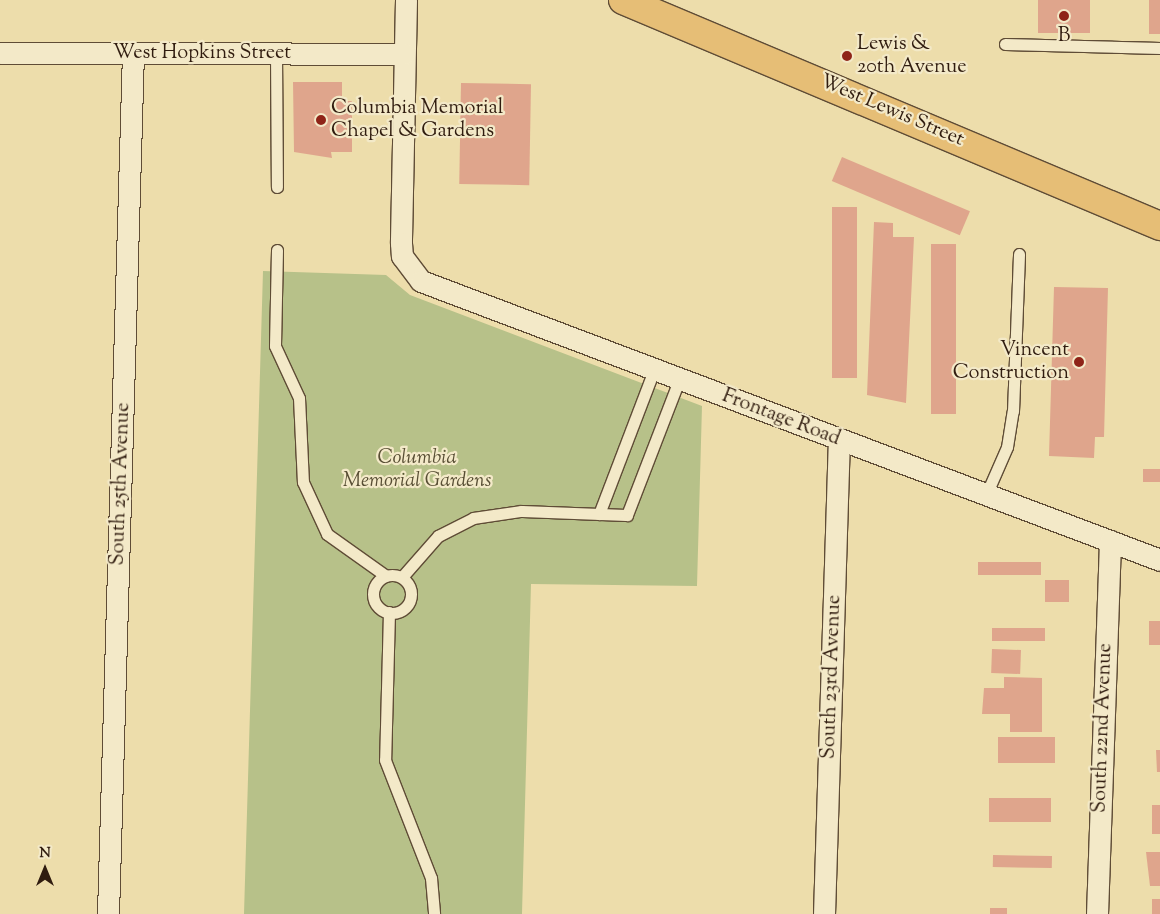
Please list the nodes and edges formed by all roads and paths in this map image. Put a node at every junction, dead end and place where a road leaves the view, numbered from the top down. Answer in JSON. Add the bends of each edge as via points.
{"nodes":[{"id":1,"x":406,"y":0,"type":"edge"},
{"id":2,"x":624,"y":0,"type":"edge"},
{"id":3,"x":1005,"y":44,"type":"dead end"},
{"id":4,"x":1160,"y":48,"type":"edge"},
{"id":5,"x":0,"y":53,"type":"edge"},
{"id":6,"x":133,"y":53,"type":"junction"},
{"id":7,"x":276,"y":53,"type":"junction"},
{"id":8,"x":404,"y":54,"type":"junction"},
{"id":9,"x":277,"y":187,"type":"dead end"},
{"id":10,"x":1160,"y":226,"type":"edge"},
{"id":11,"x":277,"y":250,"type":"dead end"},
{"id":12,"x":1019,"y":254,"type":"dead end"},
{"id":13,"x":654,"y":370,"type":"junction"},
{"id":14,"x":679,"y":380,"type":"junction"},
{"id":15,"x":839,"y":440,"type":"junction"},
{"id":16,"x":986,"y":495,"type":"junction"},
{"id":17,"x":599,"y":514,"type":"junction"},
{"id":18,"x":1110,"y":541,"type":"junction"},
{"id":19,"x":1160,"y":560,"type":"edge"},
{"id":20,"x":386,"y":576,"type":"junction"},
{"id":21,"x":402,"y":577,"type":"junction"},
{"id":22,"x":389,"y":612,"type":"junction"},
{"id":23,"x":108,"y":914,"type":"edge"},
{"id":24,"x":434,"y":914,"type":"edge"},
{"id":25,"x":824,"y":914,"type":"edge"},
{"id":26,"x":1097,"y":914,"type":"edge"}],
"edges":[{"from":1,"to":8,"type":"street"},
{"from":2,"to":10,"type":"main road","name":"West Lewis Street"},
{"from":3,"to":4,"type":"lane"},
{"from":5,"to":6,"type":"street","name":"West Hopkins Street"},
{"from":6,"to":7,"type":"street","name":"West Hopkins Street"},
{"from":6,"to":23,"type":"street","name":"South 25th Avenue"},
{"from":7,"to":8,"type":"street","name":"West Hopkins Street"},
{"from":7,"to":9,"type":"lane"},
{"from":8,"to":13,"type":"street","name":"Frontage Road","via":[[401,242],[408,266],[431,286]]},
{"from":11,"to":20,"type":"lane","via":[[275,346],[299,398],[303,482],[327,534]]},
{"from":12,"to":16,"type":"lane","via":[[1013,411],[1007,446]]},
{"from":13,"to":14,"type":"street","name":"Frontage Road"},
{"from":13,"to":17,"type":"lane"},
{"from":14,"to":15,"type":"street","name":"Frontage Road"},
{"from":14,"to":17,"type":"lane","via":[[627,515]]},
{"from":15,"to":16,"type":"street","name":"Frontage Road"},
{"from":15,"to":25,"type":"street","name":"South 23rd Avenue"},
{"from":16,"to":18,"type":"street","name":"Frontage Road"},
{"from":17,"to":21,"type":"lane","via":[[504,511],[473,518],[438,536]]},
{"from":18,"to":19,"type":"street","name":"Frontage Road"},
{"from":18,"to":26,"type":"street","name":"South 22nd Avenue"},
{"from":20,"to":21,"type":"lane"},
{"from":20,"to":22,"type":"lane","via":[[372,592],[376,605]]},
{"from":21,"to":22,"type":"lane","via":[[410,587],[410,599],[404,609]]},
{"from":22,"to":24,"type":"lane","via":[[385,760],[431,878]]}]}
